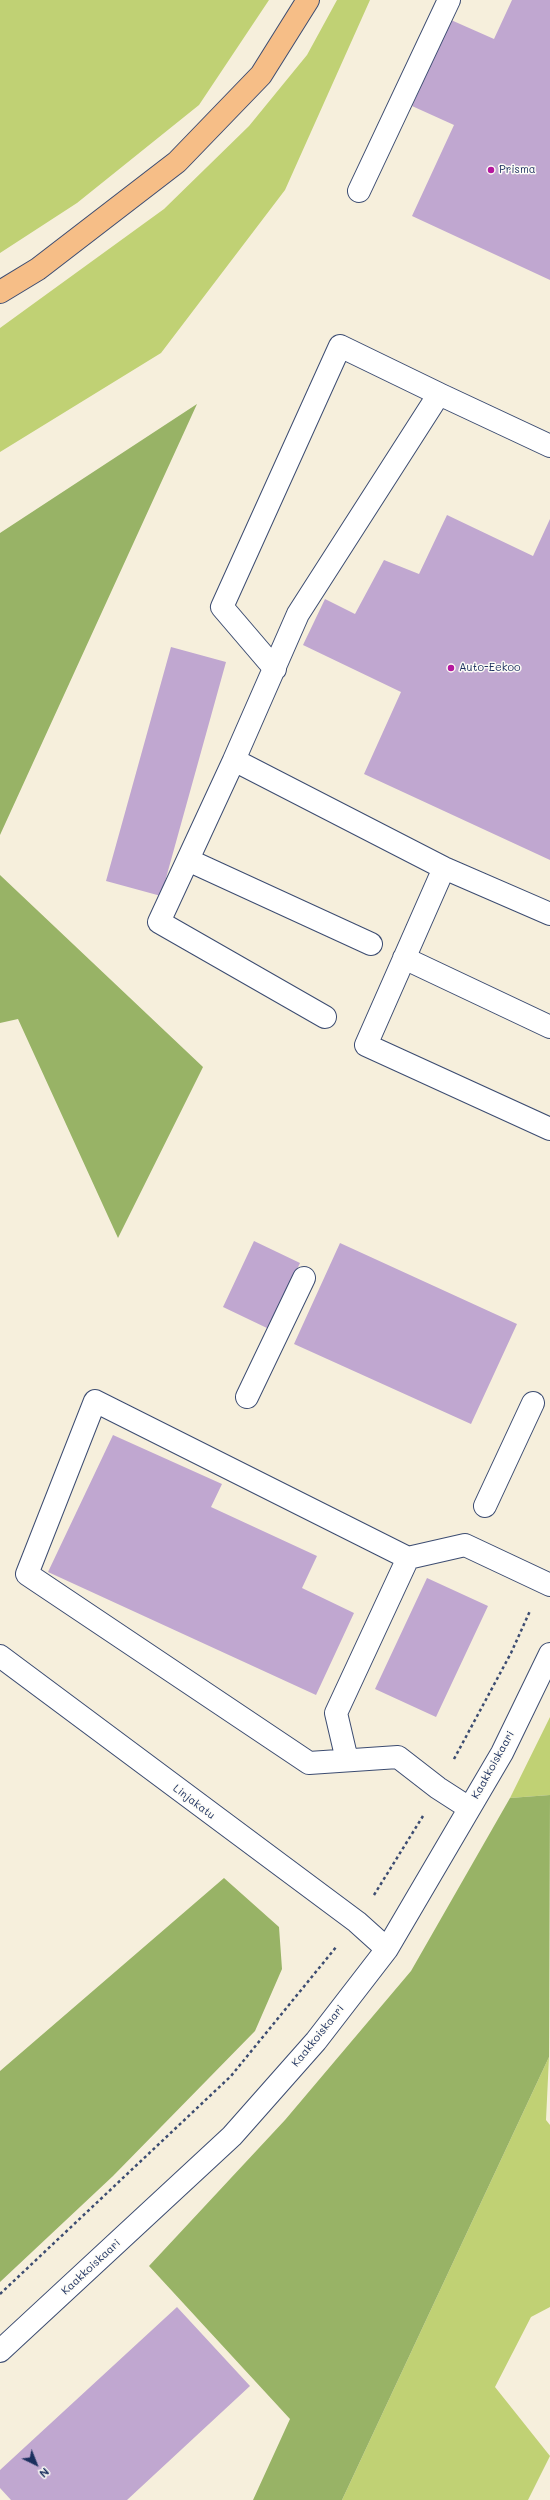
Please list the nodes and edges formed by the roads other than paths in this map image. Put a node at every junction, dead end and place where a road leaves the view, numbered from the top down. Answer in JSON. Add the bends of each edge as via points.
{"nodes":[{"id":1,"x":308,"y":0,"type":"edge"},
{"id":2,"x":449,"y":0,"type":"edge"},
{"id":3,"x":359,"y":191,"type":"dead end"},
{"id":4,"x":0,"y":292,"type":"edge"},
{"id":5,"x":439,"y":394,"type":"junction"},
{"id":6,"x":550,"y":446,"type":"edge"},
{"id":7,"x":275,"y":668,"type":"junction"},
{"id":8,"x":234,"y":760,"type":"junction"},
{"id":9,"x":188,"y":860,"type":"junction"},
{"id":10,"x":444,"y":868,"type":"junction"},
{"id":11,"x":550,"y":914,"type":"edge"},
{"id":12,"x":371,"y":944,"type":"dead end"},
{"id":13,"x":404,"y":958,"type":"junction"},
{"id":14,"x":325,"y":1017,"type":"dead end"},
{"id":15,"x":550,"y":1026,"type":"edge"},
{"id":16,"x":550,"y":1129,"type":"edge"},
{"id":17,"x":304,"y":1278,"type":"dead end"},
{"id":18,"x":247,"y":1397,"type":"dead end"},
{"id":19,"x":533,"y":1403,"type":"dead end"},
{"id":20,"x":485,"y":1506,"type":"dead end"},
{"id":21,"x":408,"y":1558,"type":"junction"},
{"id":22,"x":547,"y":1584,"type":"edge"},
{"id":23,"x":550,"y":1654,"type":"edge"},
{"id":24,"x":0,"y":1656,"type":"edge"},
{"id":25,"x":347,"y":1760,"type":"junction"},
{"id":26,"x":469,"y":1808,"type":"junction"},
{"id":27,"x":387,"y":1949,"type":"junction"},
{"id":28,"x":0,"y":2351,"type":"edge"}],
"edges":[{"from":1,"to":4,"type":"highway","via":[[262,75],[177,162],[38,269]]},
{"from":2,"to":3,"type":"street"},
{"from":5,"to":6,"type":"street"},
{"from":5,"to":7,"type":"street","via":[[298,614]]},
{"from":5,"to":7,"type":"street","via":[[340,346],[222,607]]},
{"from":7,"to":8,"type":"street"},
{"from":8,"to":9,"type":"street"},
{"from":8,"to":10,"type":"street"},
{"from":9,"to":12,"type":"street"},
{"from":9,"to":14,"type":"street","via":[[159,922]]},
{"from":10,"to":11,"type":"street"},
{"from":10,"to":13,"type":"street"},
{"from":13,"to":15,"type":"street"},
{"from":13,"to":16,"type":"street","via":[[366,1045]]},
{"from":17,"to":18,"type":"street"},
{"from":19,"to":20,"type":"street"},
{"from":21,"to":22,"type":"street","via":[[464,1545]]},
{"from":21,"to":25,"type":"street","via":[[336,1713]]},
{"from":21,"to":25,"type":"street","via":[[95,1401],[27,1574],[309,1763]]},
{"from":23,"to":26,"type":"street","name":"Kaakkoiskaari","via":[[502,1753]]},
{"from":24,"to":27,"type":"street","name":"Linjakatu","via":[[357,1922]]},
{"from":25,"to":26,"type":"street","via":[[398,1756],[438,1788]]},
{"from":26,"to":27,"type":"street","name":"Kaakkoiskaari"},
{"from":27,"to":28,"type":"street","name":"Kaakkoiskaari","via":[[316,2041],[232,2136]]}]}
